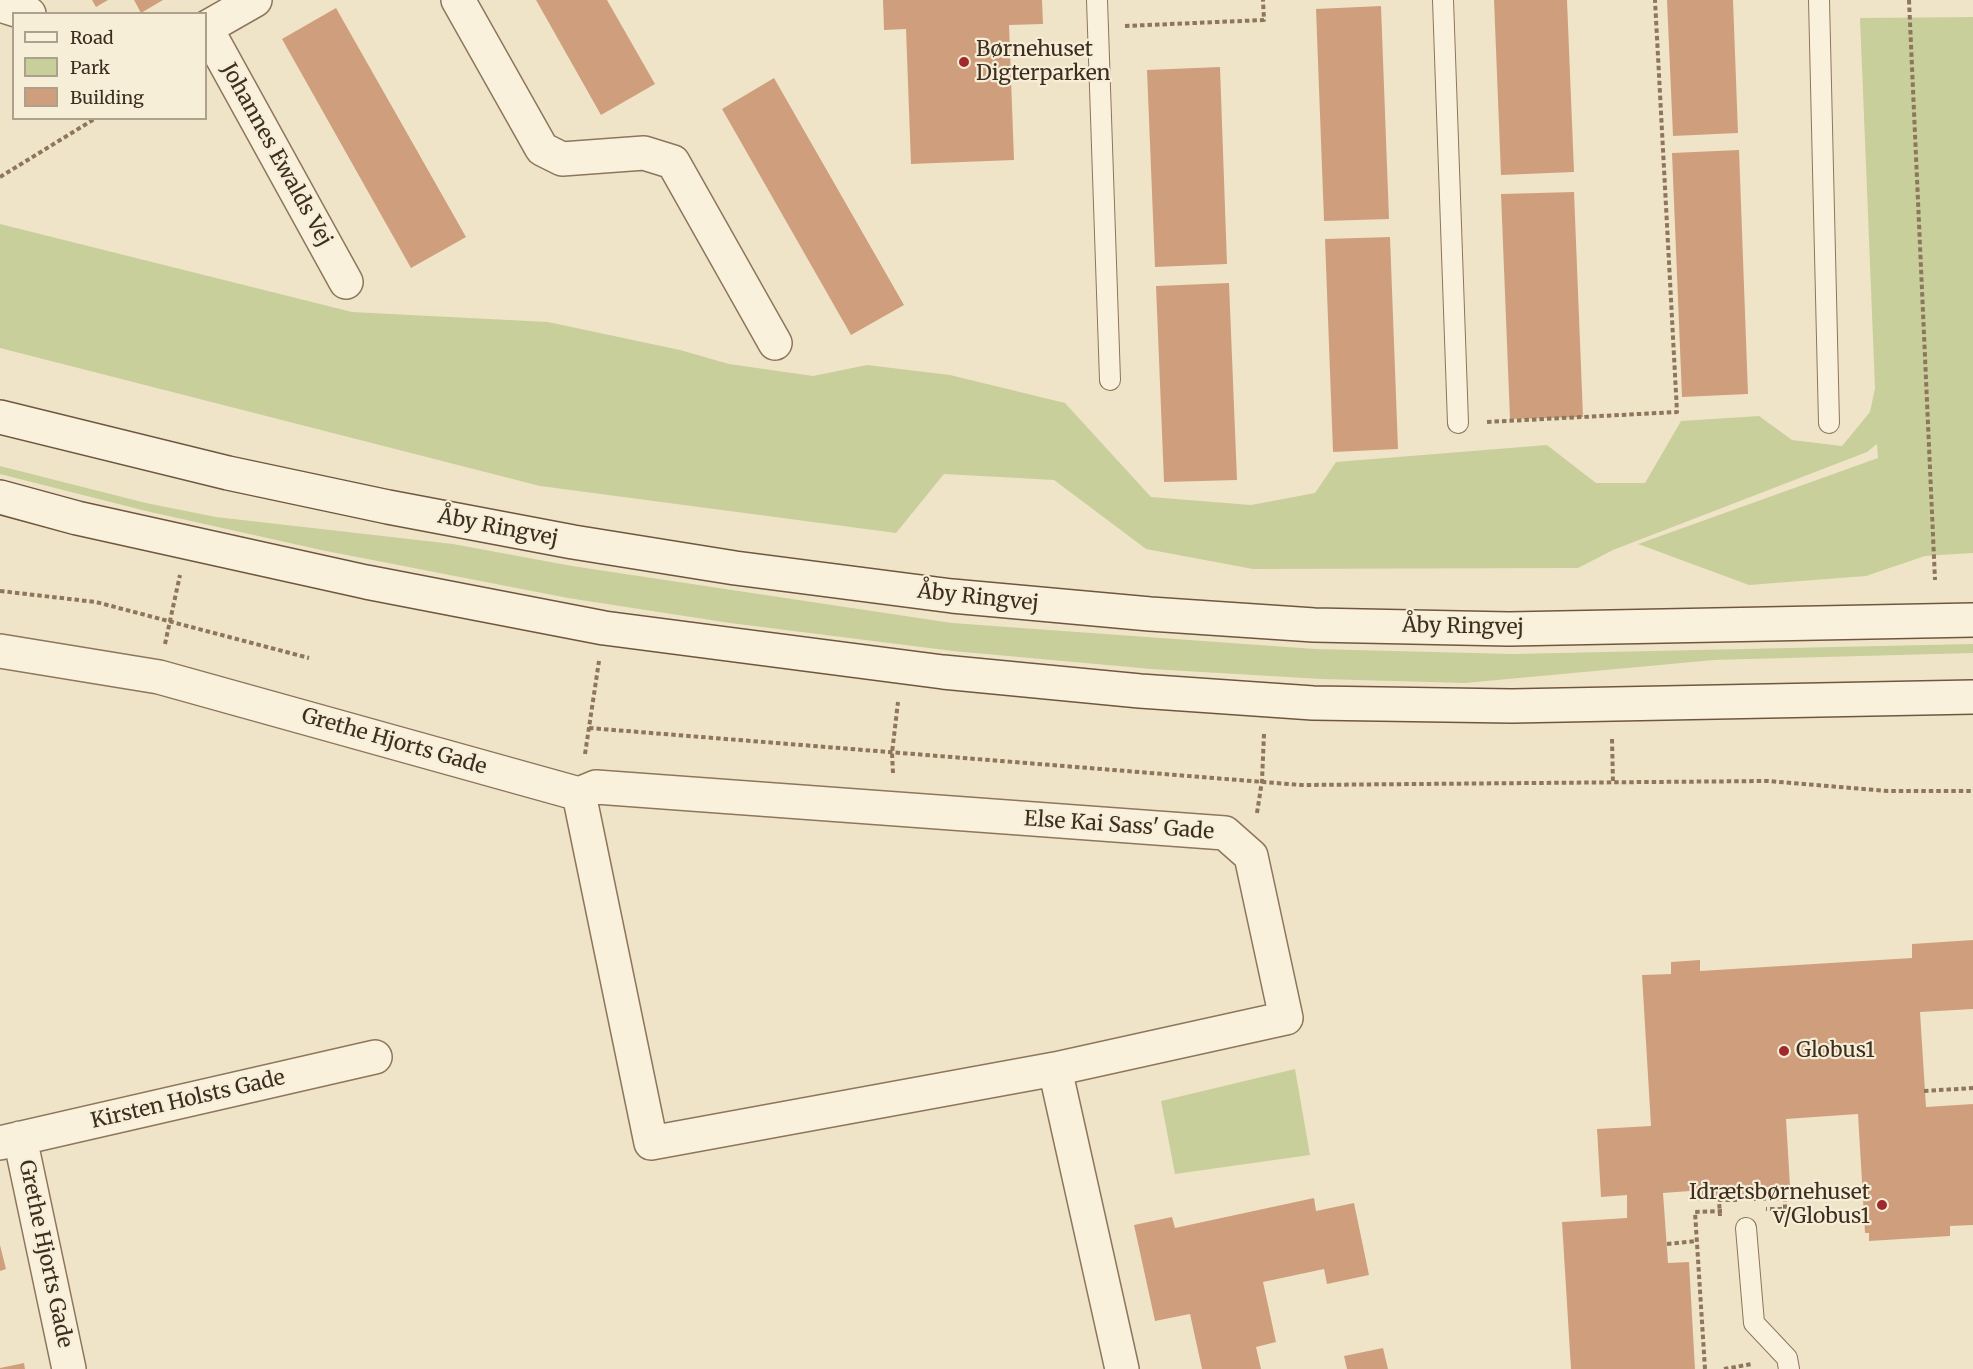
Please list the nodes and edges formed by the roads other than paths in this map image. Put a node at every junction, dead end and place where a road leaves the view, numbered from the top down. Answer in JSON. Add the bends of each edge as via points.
{"nodes":[{"id":1,"x":255,"y":0,"type":"edge"},
{"id":2,"x":458,"y":0,"type":"edge"},
{"id":3,"x":1096,"y":0,"type":"edge"},
{"id":4,"x":1443,"y":0,"type":"edge"},
{"id":5,"x":1819,"y":0,"type":"edge"},
{"id":6,"x":0,"y":5,"type":"edge"},
{"id":7,"x":23,"y":12,"type":"edge"},
{"id":8,"x":207,"y":27,"type":"edge"},
{"id":9,"x":207,"y":30,"type":"edge"},
{"id":10,"x":346,"y":282,"type":"dead end"},
{"id":11,"x":776,"y":343,"type":"dead end"},
{"id":12,"x":1110,"y":380,"type":"dead end"},
{"id":13,"x":0,"y":417,"type":"edge"},
{"id":14,"x":1458,"y":423,"type":"road end"},
{"id":15,"x":1829,"y":423,"type":"dead end"},
{"id":16,"x":0,"y":497,"type":"edge"},
{"id":17,"x":1973,"y":620,"type":"edge"},
{"id":18,"x":0,"y":651,"type":"edge"},
{"id":19,"x":1973,"y":697,"type":"edge"},
{"id":20,"x":579,"y":794,"type":"junction"},
{"id":21,"x":375,"y":1057,"type":"dead end"},
{"id":22,"x":1055,"y":1070,"type":"junction"},
{"id":23,"x":10,"y":1141,"type":"edge"},
{"id":24,"x":1746,"y":1228,"type":"dead end"},
{"id":25,"x":69,"y":1369,"type":"edge"},
{"id":26,"x":1122,"y":1369,"type":"edge"},
{"id":27,"x":1789,"y":1369,"type":"edge"}],
"edges":[{"from":1,"to":8,"type":"street","name":"Johannes Ewalds Vej"},
{"from":2,"to":11,"type":"street","via":[[542,149],[562,159],[644,153],[673,162]]},
{"from":3,"to":12,"type":"lane"},
{"from":4,"to":14,"type":"lane"},
{"from":5,"to":15,"type":"lane"},
{"from":6,"to":7,"type":"street"},
{"from":9,"to":10,"type":"street","name":"Johannes Ewalds Vej"},
{"from":13,"to":17,"type":"street","name":"Åby Ringvej","via":[[228,473],[423,514],[735,568],[952,596],[1326,625],[1509,629]]},
{"from":16,"to":19,"type":"street","via":[[366,582],[604,628],[903,667],[1140,691],[1500,706]]},
{"from":18,"to":20,"type":"street","name":"Grethe Hjorts Gade","via":[[159,677]]},
{"from":20,"to":22,"type":"street","via":[[651,1143]]},
{"from":20,"to":22,"type":"street","name":"Else Kai Sass' Gade","via":[[597,788],[1225,833],[1251,856],[1286,1018]]},
{"from":21,"to":23,"type":"street","name":"Kirsten Holsts Gade"},
{"from":22,"to":26,"type":"street"},
{"from":23,"to":25,"type":"street","name":"Grethe Hjorts Gade"},
{"from":24,"to":27,"type":"lane","via":[[1754,1323],[1786,1358]]}]}
